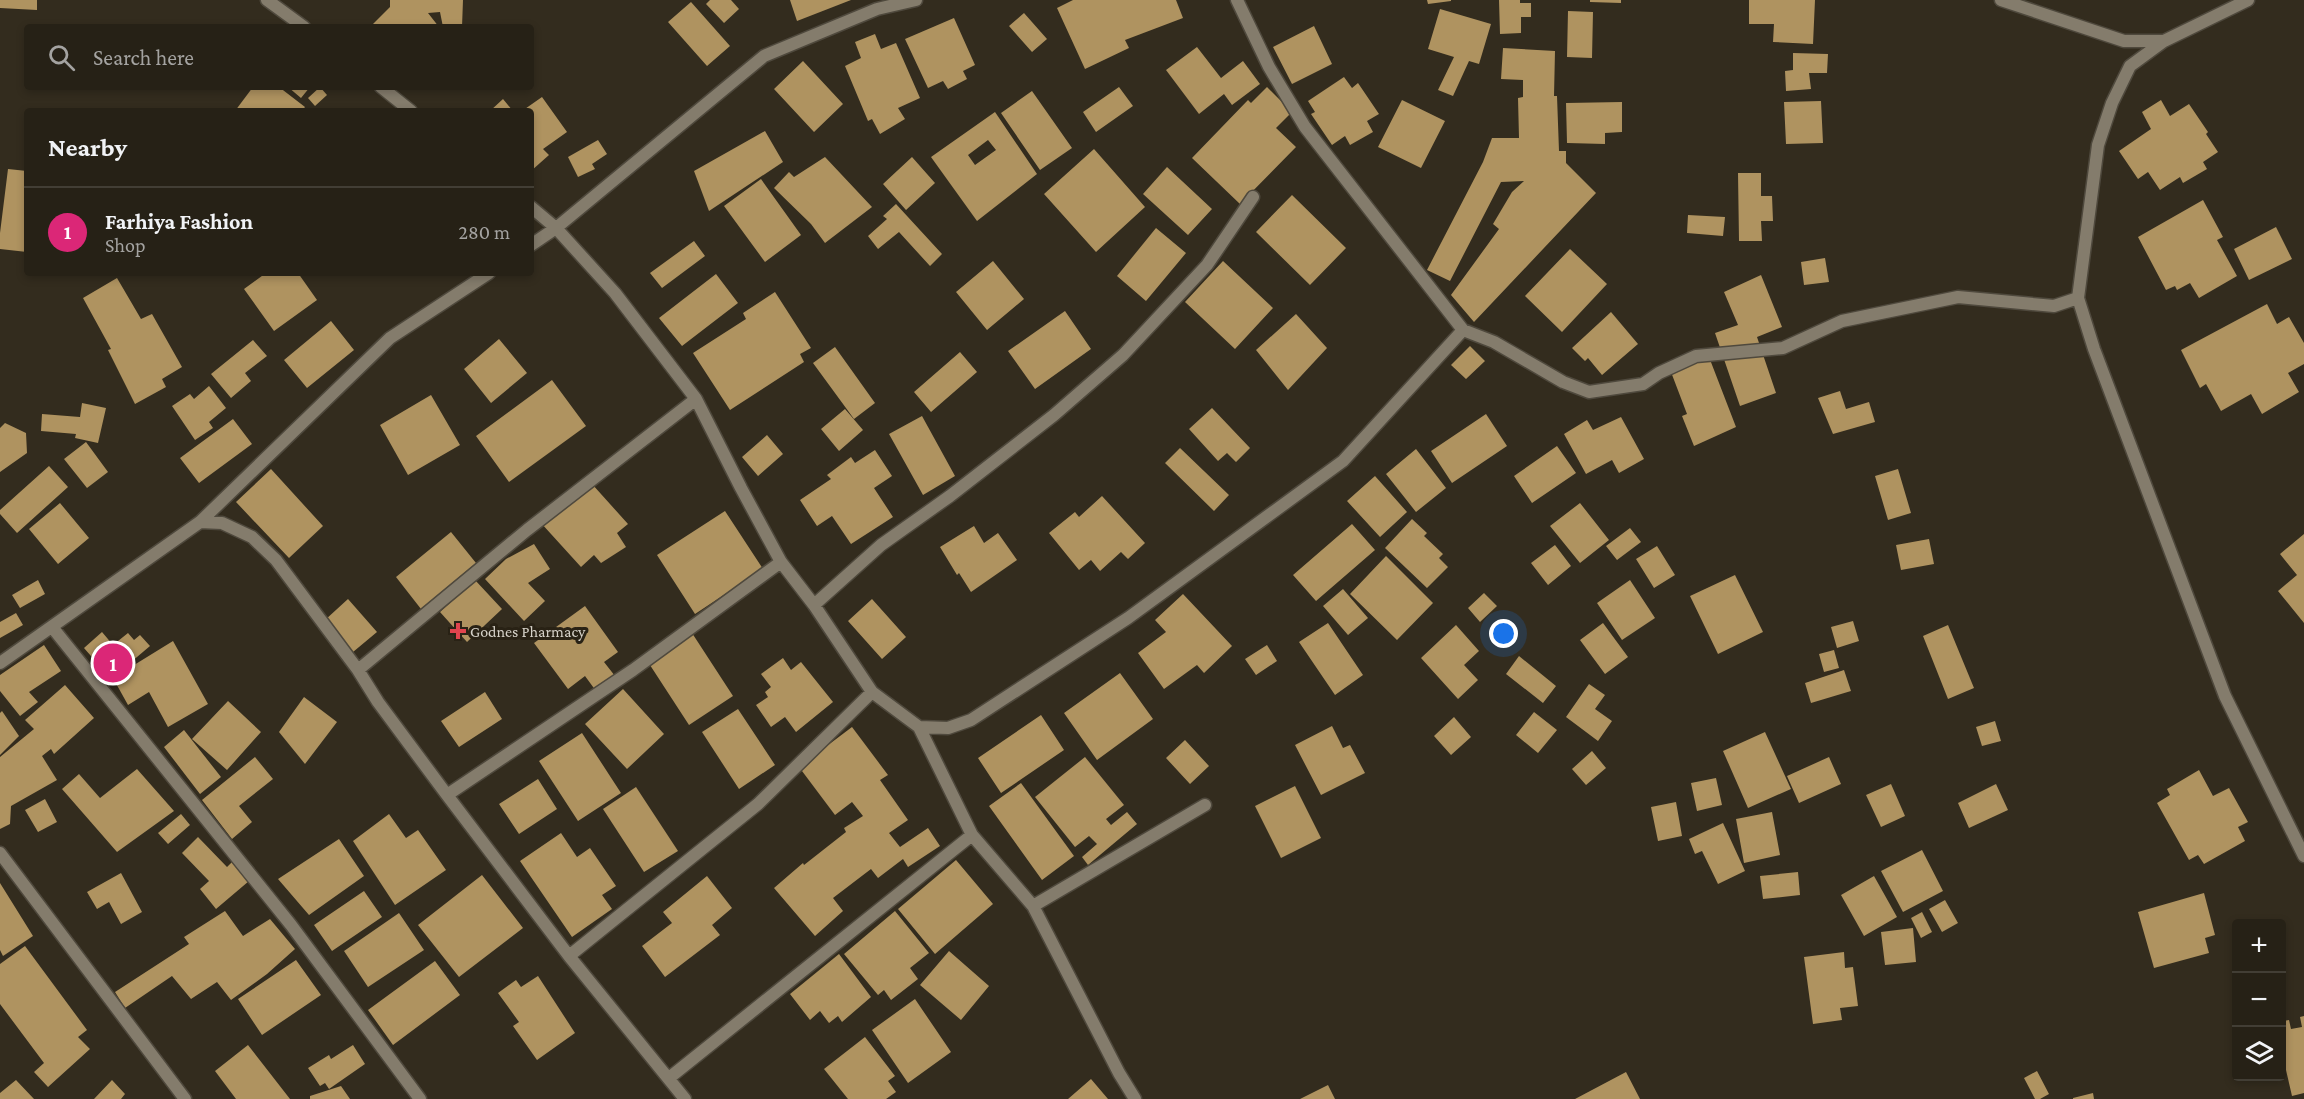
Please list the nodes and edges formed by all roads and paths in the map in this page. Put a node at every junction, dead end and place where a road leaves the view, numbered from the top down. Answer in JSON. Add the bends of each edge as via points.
{"nodes":[{"id":1,"x":267,"y":0,"type":"edge"},
{"id":2,"x":916,"y":0,"type":"edge"},
{"id":3,"x":1237,"y":0,"type":"edge"},
{"id":4,"x":2001,"y":0,"type":"edge"},
{"id":5,"x":2248,"y":0,"type":"edge"},
{"id":6,"x":299,"y":24,"type":"edge"},
{"id":7,"x":2164,"y":41,"type":"junction"},
{"id":8,"x":385,"y":90,"type":"edge"},
{"id":9,"x":407,"y":108,"type":"edge"},
{"id":10,"x":1253,"y":197,"type":"dead end"},
{"id":11,"x":534,"y":210,"type":"edge"},
{"id":12,"x":556,"y":228,"type":"junction"},
{"id":13,"x":534,"y":243,"type":"edge"},
{"id":14,"x":484,"y":276,"type":"edge"},
{"id":15,"x":2078,"y":298,"type":"junction"},
{"id":16,"x":1463,"y":330,"type":"junction"},
{"id":17,"x":696,"y":399,"type":"junction"},
{"id":18,"x":200,"y":522,"type":"junction"},
{"id":19,"x":781,"y":562,"type":"junction"},
{"id":20,"x":814,"y":605,"type":"junction"},
{"id":21,"x":52,"y":627,"type":"junction"},
{"id":22,"x":0,"y":663,"type":"edge"},
{"id":23,"x":358,"y":670,"type":"junction"},
{"id":24,"x":872,"y":692,"type":"junction"},
{"id":25,"x":919,"y":727,"type":"junction"},
{"id":26,"x":447,"y":795,"type":"junction"},
{"id":27,"x":1204,"y":805,"type":"dead end"},
{"id":28,"x":972,"y":835,"type":"junction"},
{"id":29,"x":0,"y":853,"type":"edge"},
{"id":30,"x":2304,"y":856,"type":"edge"},
{"id":31,"x":1033,"y":906,"type":"junction"},
{"id":32,"x":569,"y":956,"type":"junction"},
{"id":33,"x":669,"y":1078,"type":"junction"},
{"id":34,"x":185,"y":1099,"type":"edge"},
{"id":35,"x":420,"y":1099,"type":"edge"},
{"id":36,"x":685,"y":1099,"type":"edge"},
{"id":37,"x":1135,"y":1099,"type":"edge"}],
"edges":[{"from":1,"to":6,"type":"street"},
{"from":2,"to":12,"type":"street","via":[[877,9],[764,56]]},
{"from":3,"to":16,"type":"street","via":[[1269,67],[1305,127]]},
{"from":4,"to":7,"type":"street","via":[[2124,41]]},
{"from":5,"to":7,"type":"street"},
{"from":7,"to":15,"type":"street","via":[[2130,66],[2112,103],[2098,145]]},
{"from":8,"to":9,"type":"street"},
{"from":10,"to":20,"type":"street","via":[[1207,265],[1123,355],[1044,423],[881,545]]},
{"from":11,"to":12,"type":"street"},
{"from":12,"to":13,"type":"street"},
{"from":12,"to":17,"type":"street","via":[[615,293]]},
{"from":14,"to":18,"type":"street","via":[[390,338]]},
{"from":15,"to":16,"type":"street","via":[[2054,306],[1959,297],[1842,321],[1783,348],[1696,356],[1643,384],[1589,392]]},
{"from":15,"to":30,"type":"street","via":[[2225,696]]},
{"from":16,"to":25,"type":"street","via":[[1343,461],[1128,618],[971,720],[948,728]]},
{"from":17,"to":19,"type":"street"},
{"from":17,"to":23,"type":"street","via":[[527,530]]},
{"from":18,"to":21,"type":"street"},
{"from":18,"to":23,"type":"street","via":[[222,524],[252,537],[276,560]]},
{"from":19,"to":20,"type":"street"},
{"from":19,"to":26,"type":"street","via":[[633,670]]},
{"from":20,"to":24,"type":"street"},
{"from":21,"to":22,"type":"street"},
{"from":21,"to":35,"type":"street","via":[[291,925]]},
{"from":23,"to":26,"type":"street"},
{"from":24,"to":25,"type":"street"},
{"from":24,"to":32,"type":"street","via":[[758,804]]},
{"from":25,"to":28,"type":"street"},
{"from":26,"to":32,"type":"street"},
{"from":27,"to":31,"type":"street"},
{"from":28,"to":31,"type":"street"},
{"from":28,"to":33,"type":"street"},
{"from":29,"to":34,"type":"street"},
{"from":31,"to":37,"type":"street"},
{"from":32,"to":33,"type":"street"},
{"from":33,"to":36,"type":"street"}]}
